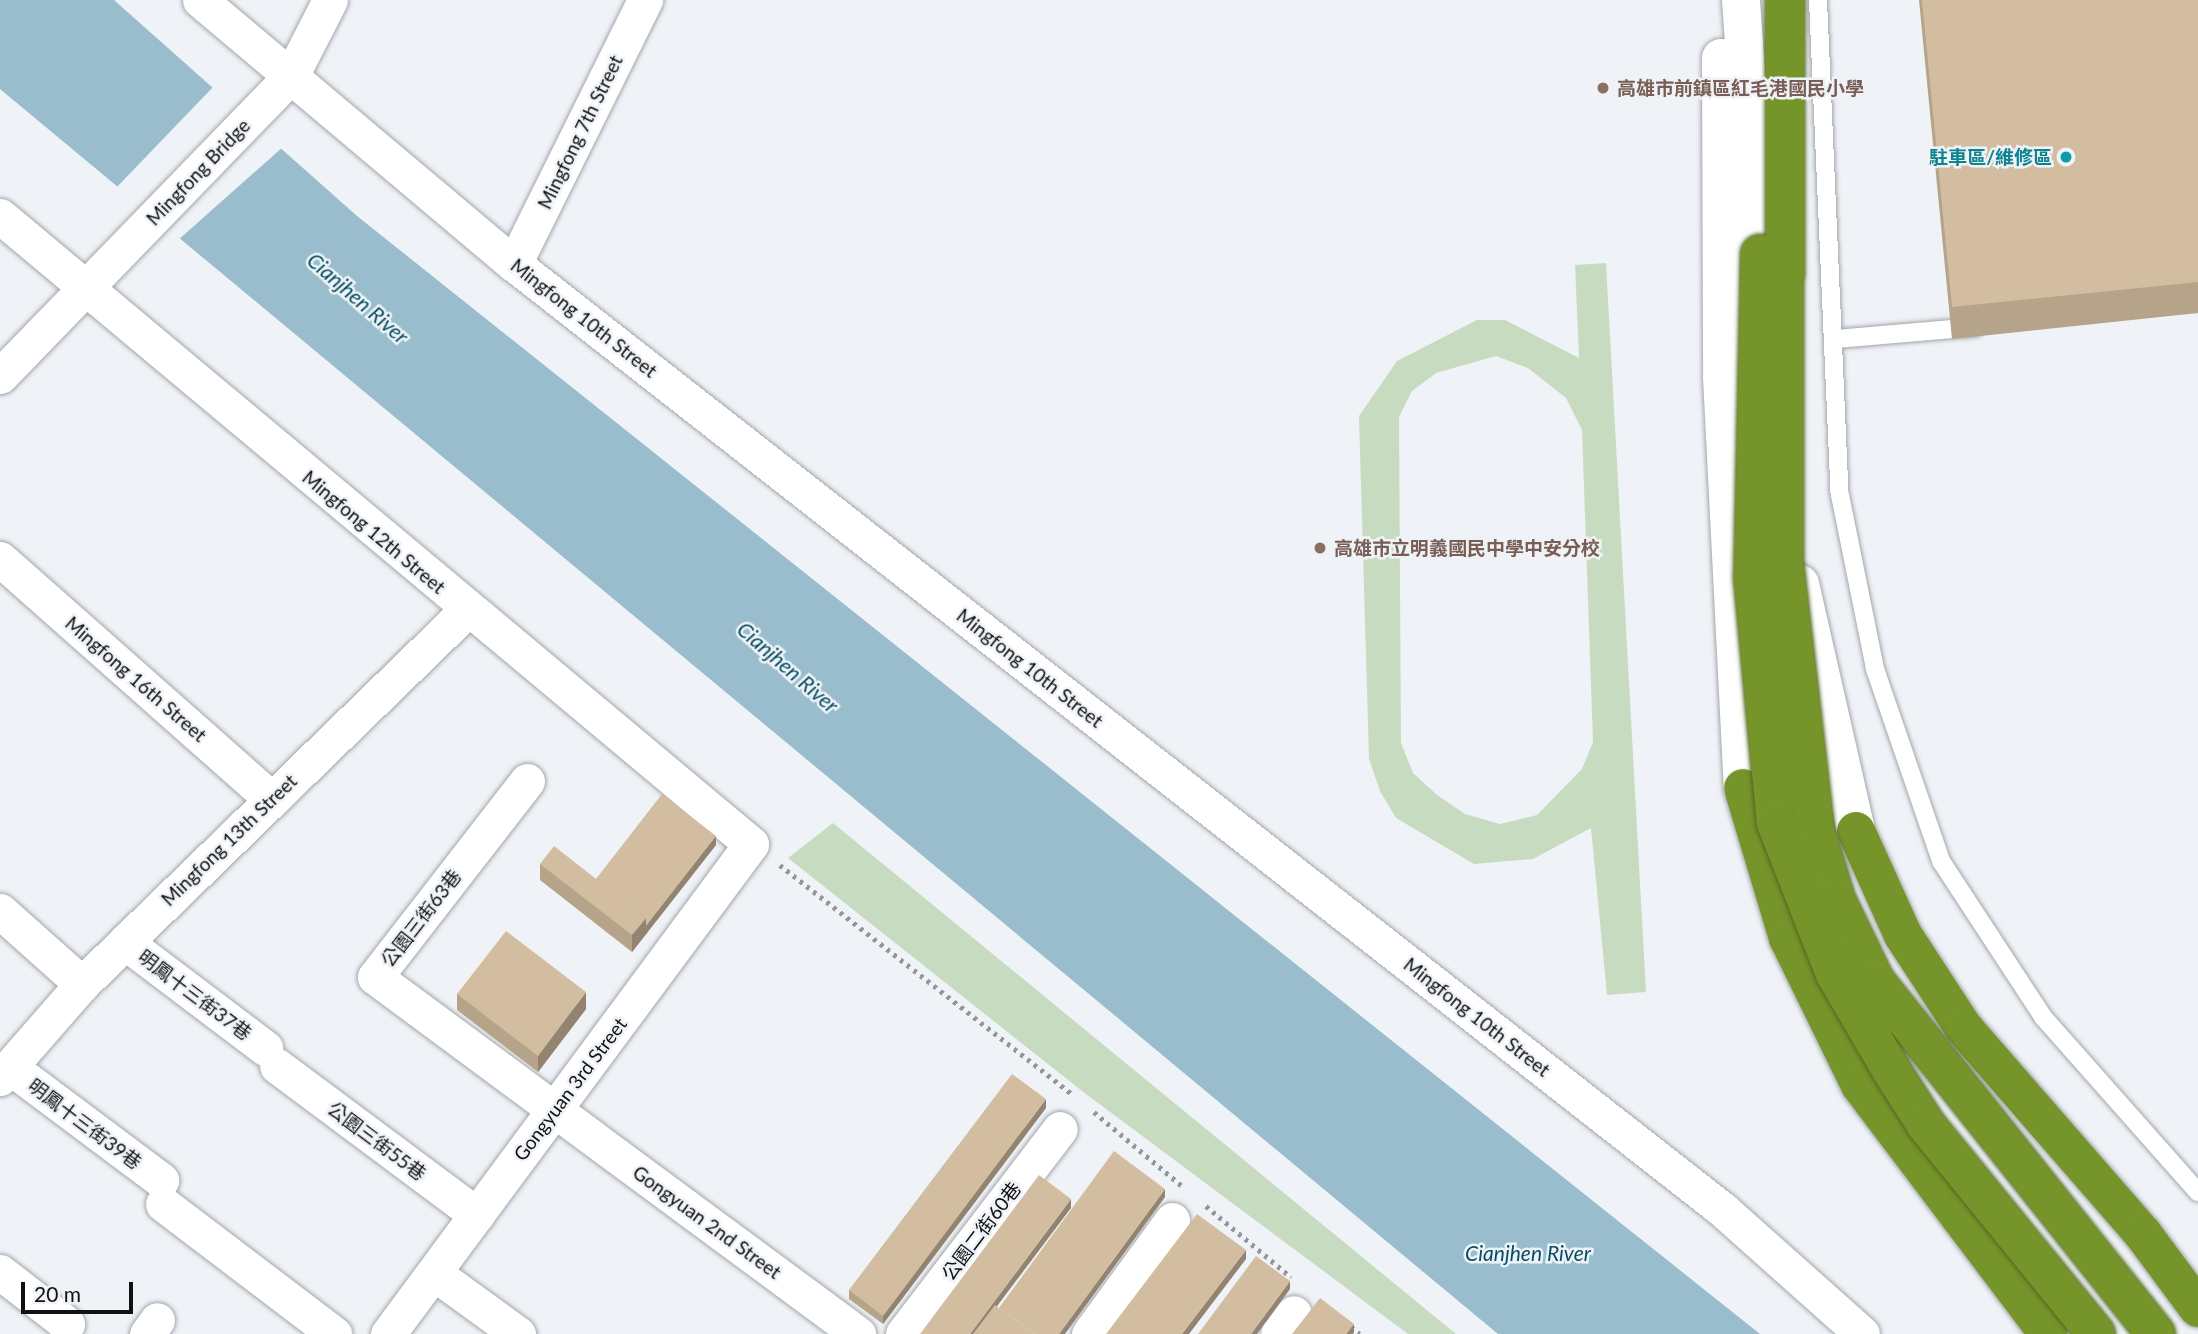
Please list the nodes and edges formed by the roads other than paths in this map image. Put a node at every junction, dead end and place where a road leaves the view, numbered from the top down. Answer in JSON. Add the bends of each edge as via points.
{"nodes":[{"id":1,"x":200,"y":0,"type":"edge"},
{"id":2,"x":330,"y":0,"type":"edge"},
{"id":3,"x":645,"y":0,"type":"edge"},
{"id":4,"x":1720,"y":0,"type":"edge"},
{"id":5,"x":1741,"y":0,"type":"edge"},
{"id":6,"x":1760,"y":0,"type":"edge"},
{"id":7,"x":1785,"y":0,"type":"edge"},
{"id":8,"x":1818,"y":0,"type":"edge"},
{"id":9,"x":291,"y":76,"type":"junction"},
{"id":10,"x":0,"y":216,"type":"edge"},
{"id":11,"x":514,"y":264,"type":"junction"},
{"id":12,"x":83,"y":286,"type":"junction"},
{"id":13,"x":1989,"y":326,"type":"edge"},
{"id":14,"x":1836,"y":339,"type":"junction"},
{"id":15,"x":0,"y":376,"type":"edge"},
{"id":16,"x":0,"y":559,"type":"edge"},
{"id":17,"x":466,"y":611,"type":"junction"},
{"id":18,"x":527,"y":781,"type":"dead end"},
{"id":19,"x":1743,"y":788,"type":"joint"},
{"id":20,"x":271,"y":799,"type":"junction"},
{"id":21,"x":1856,"y":831,"type":"joint"},
{"id":22,"x":751,"y":844,"type":"joint"},
{"id":23,"x":0,"y":912,"type":"edge"},
{"id":24,"x":125,"y":942,"type":"junction"},
{"id":25,"x":82,"y":984,"type":"junction"},
{"id":26,"x":271,"y":1057,"type":"joint"},
{"id":27,"x":5,"y":1073,"type":"edge"},
{"id":28,"x":555,"y":1110,"type":"junction"},
{"id":29,"x":1059,"y":1129,"type":"dead end"},
{"id":30,"x":2198,"y":1192,"type":"edge"},
{"id":31,"x":1182,"y":1207,"type":"road end"},
{"id":32,"x":477,"y":1215,"type":"junction"},
{"id":33,"x":0,"y":1272,"type":"edge"},
{"id":34,"x":434,"y":1273,"type":"junction"},
{"id":35,"x":2198,"y":1308,"type":"edge"},
{"id":36,"x":67,"y":1324,"type":"dead end"},
{"id":37,"x":334,"y":1334,"type":"edge"},
{"id":38,"x":388,"y":1334,"type":"edge"},
{"id":39,"x":518,"y":1334,"type":"edge"},
{"id":40,"x":858,"y":1334,"type":"edge"},
{"id":41,"x":903,"y":1334,"type":"edge"},
{"id":42,"x":1089,"y":1334,"type":"edge"},
{"id":43,"x":1862,"y":1334,"type":"edge"},
{"id":44,"x":2048,"y":1334,"type":"edge"},
{"id":45,"x":2096,"y":1334,"type":"edge"},
{"id":46,"x":2156,"y":1334,"type":"edge"}],
"edges":[{"from":1,"to":9,"type":"street","name":"Mingfong 10th Street"},
{"from":2,"to":9,"type":"street","name":"Mingfong Bridge"},
{"from":3,"to":11,"type":"street","name":"Mingfong 7th Street"},
{"from":4,"to":19,"type":"street","via":[[1722,377]]},
{"from":5,"to":21,"type":"street","via":[[1778,487]]},
{"from":6,"to":45,"type":"highway","bridge":true,"via":[[1753,577],[1776,823],[1835,974],[1891,1070],[1926,1125]]},
{"from":7,"to":46,"type":"highway","bridge":true,"via":[[1784,562],[1815,831],[1836,900],[1875,981]]},
{"from":8,"to":14,"type":"lane"},
{"from":9,"to":11,"type":"street","name":"Mingfong 10th Street"},
{"from":9,"to":12,"type":"street","name":"Mingfong Bridge"},
{"from":10,"to":12,"type":"street","name":"Mingfong 12th Street"},
{"from":11,"to":43,"type":"street","name":"Mingfong 10th Street","via":[[1723,1210]]},
{"from":12,"to":15,"type":"street","name":"Mingfong Bridge"},
{"from":12,"to":17,"type":"street","name":"Mingfong 12th Street"},
{"from":13,"to":14,"type":"lane"},
{"from":14,"to":30,"type":"lane","via":[[1840,495],[1875,669],[1941,861],[2043,1017]]},
{"from":16,"to":20,"type":"street","name":"Mingfong 16th Street"},
{"from":17,"to":20,"type":"street","name":"Mingfong 13th Street"},
{"from":17,"to":22,"type":"street","name":"Mingfong 12th Street"},
{"from":18,"to":28,"type":"street","name":"公園三街63巷","via":[[375,976]]},
{"from":19,"to":44,"type":"highway","via":[[1788,938],[1860,1085]]},
{"from":20,"to":24,"type":"street","name":"Mingfong 13th Street"},
{"from":21,"to":35,"type":"highway","via":[[1903,935],[1963,1027],[2143,1234]]},
{"from":22,"to":28,"type":"street","name":"Gongyuan 3rd Street"},
{"from":23,"to":25,"type":"street"},
{"from":24,"to":25,"type":"street","name":"Mingfong 13th Street"},
{"from":24,"to":26,"type":"street","name":"明鳳十三街37巷"},
{"from":25,"to":27,"type":"street","name":"Mingfong 13th Street"},
{"from":26,"to":32,"type":"street","name":"公園三街55巷"},
{"from":27,"to":37,"type":"street","name":"明鳳十三街39巷","via":[[162,1192]]},
{"from":28,"to":32,"type":"street","name":"Gongyuan 3rd Street"},
{"from":28,"to":40,"type":"street","name":"Gongyuan 2nd Street"},
{"from":29,"to":41,"type":"street","name":"公園二街60巷"},
{"from":31,"to":42,"type":"street"},
{"from":32,"to":34,"type":"street","name":"Gongyuan 3rd Street"},
{"from":33,"to":36,"type":"street"},
{"from":34,"to":38,"type":"street","name":"Gongyuan 3rd Street"},
{"from":34,"to":39,"type":"street"}]}
